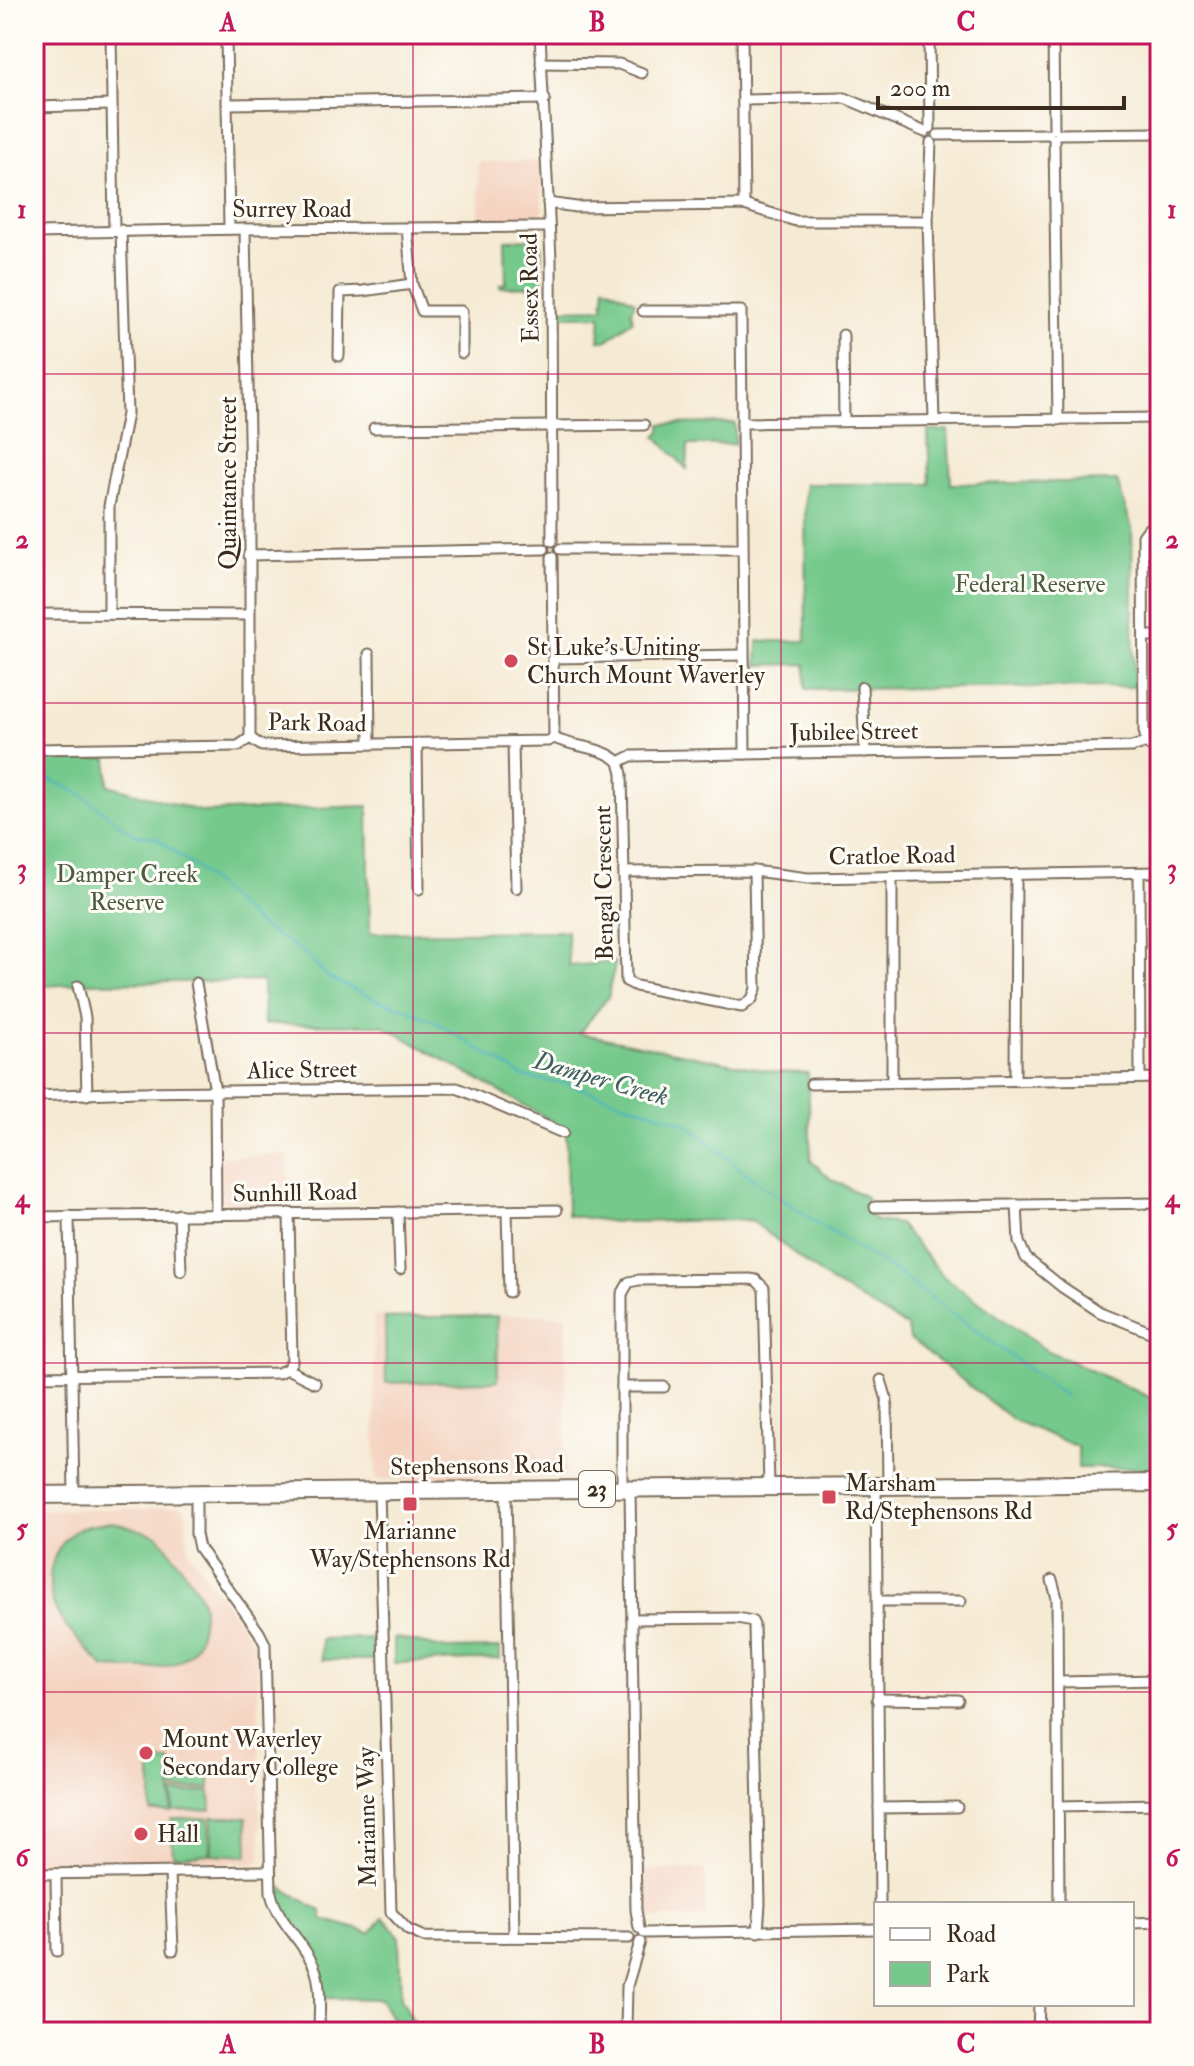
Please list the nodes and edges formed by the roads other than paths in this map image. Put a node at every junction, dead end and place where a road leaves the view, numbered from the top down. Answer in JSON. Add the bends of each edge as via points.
{"nodes":[{"id":1,"x":111,"y":34,"type":"edge"},
{"id":2,"x":226,"y":34,"type":"edge"},
{"id":3,"x":540,"y":34,"type":"edge"},
{"id":4,"x":742,"y":34,"type":"edge"},
{"id":5,"x":929,"y":34,"type":"edge"},
{"id":6,"x":1053,"y":34,"type":"edge"},
{"id":7,"x":541,"y":63,"type":"junction"},
{"id":8,"x":642,"y":73,"type":"dead end"},
{"id":9,"x":545,"y":99,"type":"junction"},
{"id":10,"x":743,"y":100,"type":"junction"},
{"id":11,"x":228,"y":104,"type":"junction"},
{"id":12,"x":111,"y":105,"type":"junction"},
{"id":13,"x":34,"y":107,"type":"edge"},
{"id":14,"x":1160,"y":133,"type":"edge"},
{"id":15,"x":931,"y":134,"type":"junction"},
{"id":16,"x":1054,"y":134,"type":"junction"},
{"id":17,"x":744,"y":205,"type":"junction"},
{"id":18,"x":548,"y":208,"type":"junction"},
{"id":19,"x":928,"y":221,"type":"junction"},
{"id":20,"x":549,"y":227,"type":"junction"},
{"id":21,"x":407,"y":228,"type":"junction"},
{"id":22,"x":229,"y":229,"type":"junction"},
{"id":23,"x":245,"y":229,"type":"junction"},
{"id":24,"x":118,"y":230,"type":"junction"},
{"id":25,"x":34,"y":233,"type":"edge"},
{"id":26,"x":412,"y":284,"type":"junction"},
{"id":27,"x":643,"y":311,"type":"dead end"},
{"id":28,"x":843,"y":335,"type":"dead end"},
{"id":29,"x":462,"y":353,"type":"dead end"},
{"id":30,"x":339,"y":356,"type":"dead end"},
{"id":31,"x":1160,"y":418,"type":"edge"},
{"id":32,"x":934,"y":420,"type":"junction"},
{"id":33,"x":1058,"y":420,"type":"junction"},
{"id":34,"x":844,"y":421,"type":"junction"},
{"id":35,"x":742,"y":423,"type":"junction"},
{"id":36,"x":644,"y":425,"type":"dead end"},
{"id":37,"x":550,"y":426,"type":"junction"},
{"id":38,"x":374,"y":428,"type":"dead end"},
{"id":39,"x":1160,"y":528,"type":"edge"},
{"id":40,"x":552,"y":549,"type":"junction"},
{"id":41,"x":742,"y":549,"type":"junction"},
{"id":42,"x":248,"y":555,"type":"junction"},
{"id":43,"x":34,"y":614,"type":"edge"},
{"id":44,"x":109,"y":614,"type":"junction"},
{"id":45,"x":249,"y":615,"type":"junction"},
{"id":46,"x":1144,"y":636,"type":"junction"},
{"id":47,"x":1160,"y":636,"type":"edge"},
{"id":48,"x":369,"y":654,"type":"dead end"},
{"id":49,"x":743,"y":655,"type":"junction"},
{"id":50,"x":553,"y":658,"type":"junction"},
{"id":51,"x":862,"y":687,"type":"dead end"},
{"id":52,"x":250,"y":738,"type":"junction"},
{"id":53,"x":554,"y":738,"type":"junction"},
{"id":54,"x":513,"y":742,"type":"junction"},
{"id":55,"x":1147,"y":742,"type":"junction"},
{"id":56,"x":370,"y":744,"type":"junction"},
{"id":57,"x":417,"y":744,"type":"junction"},
{"id":58,"x":1160,"y":747,"type":"edge"},
{"id":59,"x":34,"y":749,"type":"edge"},
{"id":60,"x":865,"y":752,"type":"junction"},
{"id":61,"x":745,"y":754,"type":"junction"},
{"id":62,"x":619,"y":762,"type":"junction"},
{"id":63,"x":754,"y":871,"type":"junction"},
{"id":64,"x":624,"y":872,"type":"junction"},
{"id":65,"x":1160,"y":872,"type":"edge"},
{"id":66,"x":1139,"y":873,"type":"junction"},
{"id":67,"x":1016,"y":874,"type":"junction"},
{"id":68,"x":892,"y":876,"type":"junction"},
{"id":69,"x":516,"y":888,"type":"dead end"},
{"id":70,"x":419,"y":889,"type":"dead end"},
{"id":71,"x":196,"y":983,"type":"dead end"},
{"id":72,"x":78,"y":986,"type":"dead end"},
{"id":73,"x":1140,"y":1078,"type":"junction"},
{"id":74,"x":1160,"y":1078,"type":"edge"},
{"id":75,"x":1015,"y":1079,"type":"junction"},
{"id":76,"x":892,"y":1082,"type":"junction"},
{"id":77,"x":811,"y":1084,"type":"dead end"},
{"id":78,"x":215,"y":1091,"type":"junction"},
{"id":79,"x":87,"y":1095,"type":"junction"},
{"id":80,"x":34,"y":1096,"type":"edge"},
{"id":81,"x":563,"y":1133,"type":"dead end"},
{"id":82,"x":1160,"y":1203,"type":"edge"},
{"id":83,"x":1017,"y":1205,"type":"junction"},
{"id":84,"x":875,"y":1207,"type":"dead end"},
{"id":85,"x":557,"y":1210,"type":"dead end"},
{"id":86,"x":507,"y":1211,"type":"junction"},
{"id":87,"x":398,"y":1212,"type":"junction"},
{"id":88,"x":289,"y":1213,"type":"junction"},
{"id":89,"x":179,"y":1214,"type":"junction"},
{"id":90,"x":216,"y":1214,"type":"junction"},
{"id":91,"x":69,"y":1216,"type":"junction"},
{"id":92,"x":34,"y":1217,"type":"edge"},
{"id":93,"x":400,"y":1269,"type":"dead end"},
{"id":94,"x":181,"y":1271,"type":"dead end"},
{"id":95,"x":509,"y":1292,"type":"dead end"},
{"id":96,"x":1160,"y":1336,"type":"edge"},
{"id":97,"x":287,"y":1369,"type":"junction"},
{"id":98,"x":73,"y":1375,"type":"junction"},
{"id":99,"x":34,"y":1376,"type":"edge"},
{"id":100,"x":881,"y":1380,"type":"dead end"},
{"id":101,"x":315,"y":1383,"type":"dead end"},
{"id":102,"x":622,"y":1387,"type":"junction"},
{"id":103,"x":664,"y":1387,"type":"dead end"},
{"id":104,"x":1160,"y":1483,"type":"edge"},
{"id":105,"x":882,"y":1486,"type":"junction"},
{"id":106,"x":769,"y":1487,"type":"junction"},
{"id":107,"x":626,"y":1488,"type":"junction"},
{"id":108,"x":506,"y":1490,"type":"junction"},
{"id":109,"x":379,"y":1491,"type":"junction"},
{"id":110,"x":196,"y":1493,"type":"junction"},
{"id":111,"x":74,"y":1494,"type":"junction"},
{"id":112,"x":34,"y":1495,"type":"edge"},
{"id":113,"x":1052,"y":1580,"type":"dead end"},
{"id":114,"x":878,"y":1601,"type":"junction"},
{"id":115,"x":961,"y":1601,"type":"dead end"},
{"id":116,"x":632,"y":1619,"type":"junction"},
{"id":117,"x":1160,"y":1680,"type":"edge"},
{"id":118,"x":1059,"y":1682,"type":"junction"},
{"id":119,"x":877,"y":1699,"type":"junction"},
{"id":120,"x":958,"y":1700,"type":"dead end"},
{"id":121,"x":1160,"y":1804,"type":"edge"},
{"id":122,"x":1059,"y":1806,"type":"junction"},
{"id":123,"x":957,"y":1807,"type":"dead end"},
{"id":124,"x":879,"y":1808,"type":"junction"},
{"id":125,"x":270,"y":1871,"type":"junction"},
{"id":126,"x":170,"y":1872,"type":"junction"},
{"id":127,"x":34,"y":1874,"type":"edge"},
{"id":128,"x":56,"y":1874,"type":"junction"},
{"id":129,"x":880,"y":1902,"type":"edge"},
{"id":130,"x":1059,"y":1902,"type":"edge"},
{"id":131,"x":1160,"y":1922,"type":"edge"},
{"id":132,"x":1134,"y":1923,"type":"edge"},
{"id":133,"x":874,"y":1929,"type":"edge"},
{"id":134,"x":758,"y":1932,"type":"junction"},
{"id":135,"x":637,"y":1935,"type":"junction"},
{"id":136,"x":514,"y":1937,"type":"junction"},
{"id":137,"x":173,"y":1950,"type":"dead end"},
{"id":138,"x":57,"y":1951,"type":"dead end"},
{"id":139,"x":1039,"y":2006,"type":"edge"},
{"id":140,"x":319,"y":2032,"type":"edge"},
{"id":141,"x":626,"y":2032,"type":"edge"},
{"id":142,"x":1038,"y":2032,"type":"edge"}],
"edges":[{"from":1,"to":12,"type":"street"},
{"from":2,"to":11,"type":"street"},
{"from":3,"to":7,"type":"street","name":"Essex Road"},
{"from":4,"to":10,"type":"street"},
{"from":5,"to":15,"type":"street"},
{"from":6,"to":16,"type":"street"},
{"from":7,"to":8,"type":"street","via":[[619,64]]},
{"from":7,"to":9,"type":"street","name":"Essex Road"},
{"from":9,"to":11,"type":"street"},
{"from":9,"to":18,"type":"street","name":"Essex Road"},
{"from":10,"to":15,"type":"street","via":[[845,98]]},
{"from":10,"to":17,"type":"street"},
{"from":11,"to":22,"type":"street"},
{"from":12,"to":13,"type":"street"},
{"from":12,"to":24,"type":"street"},
{"from":14,"to":16,"type":"street"},
{"from":15,"to":16,"type":"street"},
{"from":15,"to":19,"type":"street"},
{"from":16,"to":33,"type":"street"},
{"from":17,"to":18,"type":"street"},
{"from":17,"to":19,"type":"street","via":[[796,221]]},
{"from":18,"to":20,"type":"street","name":"Essex Road"},
{"from":19,"to":32,"type":"street"},
{"from":20,"to":21,"type":"street","name":"Surrey Road"},
{"from":20,"to":37,"type":"street","name":"Essex Road"},
{"from":21,"to":23,"type":"street","name":"Surrey Road"},
{"from":21,"to":26,"type":"street"},
{"from":22,"to":23,"type":"street","name":"Surrey Road"},
{"from":22,"to":24,"type":"street","name":"Surrey Road"},
{"from":23,"to":42,"type":"street","name":"Quaintance Street"},
{"from":24,"to":25,"type":"street","name":"Surrey Road"},
{"from":24,"to":44,"type":"street","via":[[127,414],[109,506]]},
{"from":26,"to":29,"type":"street","via":[[422,311],[462,311]]},
{"from":26,"to":30,"type":"street","via":[[340,292]]},
{"from":27,"to":35,"type":"street","via":[[741,311]]},
{"from":28,"to":34,"type":"street"},
{"from":31,"to":33,"type":"street"},
{"from":32,"to":33,"type":"street"},
{"from":32,"to":34,"type":"street"},
{"from":34,"to":35,"type":"street"},
{"from":35,"to":41,"type":"street"},
{"from":36,"to":37,"type":"street"},
{"from":37,"to":38,"type":"street"},
{"from":37,"to":40,"type":"street","name":"Essex Road"},
{"from":39,"to":46,"type":"street","via":[[1149,528],[1143,536]]},
{"from":40,"to":41,"type":"street"},
{"from":40,"to":42,"type":"street"},
{"from":40,"to":50,"type":"street","name":"Essex Road"},
{"from":41,"to":49,"type":"street"},
{"from":42,"to":45,"type":"street","name":"Quaintance Street"},
{"from":43,"to":44,"type":"street"},
{"from":44,"to":45,"type":"street"},
{"from":45,"to":52,"type":"street","name":"Quaintance Street"},
{"from":46,"to":47,"type":"street"},
{"from":46,"to":55,"type":"street"},
{"from":48,"to":56,"type":"street"},
{"from":49,"to":50,"type":"street"},
{"from":49,"to":61,"type":"street"},
{"from":50,"to":53,"type":"street","name":"Essex Road"},
{"from":51,"to":60,"type":"street"},
{"from":52,"to":56,"type":"street","name":"Park Road","via":[[262,746]]},
{"from":52,"to":59,"type":"street","name":"Park Road","via":[[238,746]]},
{"from":53,"to":54,"type":"street","name":"Park Road"},
{"from":53,"to":62,"type":"street","via":[[610,753]]},
{"from":54,"to":57,"type":"street","name":"Park Road"},
{"from":54,"to":69,"type":"street"},
{"from":55,"to":58,"type":"street","name":"Jubilee Street"},
{"from":55,"to":60,"type":"street","name":"Jubilee Street","via":[[1132,747]]},
{"from":56,"to":57,"type":"street","name":"Park Road"},
{"from":57,"to":70,"type":"street"},
{"from":60,"to":61,"type":"street","name":"Jubilee Street"},
{"from":61,"to":62,"type":"street","name":"Jubilee Street","via":[[631,756]]},
{"from":62,"to":64,"type":"street","name":"Bengal Crescent"},
{"from":63,"to":64,"type":"street","name":"Cratloe Road"},
{"from":63,"to":64,"type":"street","name":"Bengal Crescent","via":[[756,989],[742,1007],[626,981]]},
{"from":63,"to":68,"type":"street","name":"Cratloe Road","via":[[808,878]]},
{"from":65,"to":66,"type":"street","name":"Cratloe Road"},
{"from":66,"to":67,"type":"street","name":"Cratloe Road"},
{"from":66,"to":73,"type":"street"},
{"from":67,"to":68,"type":"street","name":"Cratloe Road"},
{"from":67,"to":75,"type":"street"},
{"from":68,"to":76,"type":"street"},
{"from":71,"to":78,"type":"street"},
{"from":72,"to":79,"type":"street","via":[[85,1017]]},
{"from":73,"to":74,"type":"street"},
{"from":73,"to":75,"type":"street"},
{"from":75,"to":76,"type":"street"},
{"from":76,"to":77,"type":"street"},
{"from":78,"to":79,"type":"street","name":"Alice Street"},
{"from":78,"to":81,"type":"street","name":"Alice Street","via":[[457,1088]]},
{"from":78,"to":90,"type":"street"},
{"from":79,"to":80,"type":"street","name":"Alice Street"},
{"from":82,"to":83,"type":"street"},
{"from":83,"to":84,"type":"street"},
{"from":83,"to":96,"type":"street","via":[[1019,1242],[1026,1258],[1100,1312]]},
{"from":85,"to":86,"type":"street","name":"Sunhill Road"},
{"from":86,"to":87,"type":"street","name":"Sunhill Road"},
{"from":86,"to":95,"type":"street"},
{"from":87,"to":88,"type":"street","name":"Sunhill Road"},
{"from":87,"to":93,"type":"street"},
{"from":88,"to":90,"type":"street","name":"Sunhill Road"},
{"from":88,"to":97,"type":"street","via":[[292,1361]]},
{"from":89,"to":90,"type":"street","name":"Sunhill Road"},
{"from":89,"to":91,"type":"street","name":"Sunhill Road"},
{"from":89,"to":94,"type":"street"},
{"from":91,"to":92,"type":"street","name":"Sunhill Road"},
{"from":91,"to":98,"type":"street"},
{"from":97,"to":98,"type":"street"},
{"from":97,"to":101,"type":"street"},
{"from":98,"to":99,"type":"street"},
{"from":98,"to":111,"type":"street"},
{"from":100,"to":105,"type":"street","via":[[887,1400]]},
{"from":102,"to":103,"type":"street"},
{"from":102,"to":106,"type":"street","via":[[622,1294],[629,1282],[756,1280],[765,1295]]},
{"from":102,"to":107,"type":"street"},
{"from":104,"to":105,"type":"main road","name":"Stephensons Road","number":"23"},
{"from":105,"to":106,"type":"main road","name":"Stephensons Road","number":"23"},
{"from":105,"to":114,"type":"street"},
{"from":106,"to":107,"type":"main road","name":"Stephensons Road","number":"23"},
{"from":107,"to":108,"type":"main road","name":"Stephensons Road","number":"23"},
{"from":107,"to":116,"type":"street"},
{"from":108,"to":109,"type":"main road","name":"Stephensons Road","number":"23"},
{"from":108,"to":136,"type":"street"},
{"from":109,"to":110,"type":"main road","name":"Stephensons Road","number":"23"},
{"from":109,"to":136,"type":"street","name":"Marianne Way","via":[[391,1912],[408,1930],[424,1937]]},
{"from":110,"to":111,"type":"main road","name":"Stephensons Road","number":"23"},
{"from":110,"to":125,"type":"street","via":[[199,1548],[265,1644]]},
{"from":111,"to":112,"type":"main road","name":"Stephensons Road","number":"23"},
{"from":113,"to":118,"type":"street"},
{"from":114,"to":115,"type":"street"},
{"from":114,"to":119,"type":"street"},
{"from":116,"to":134,"type":"street","via":[[737,1618],[754,1625]]},
{"from":116,"to":135,"type":"street"},
{"from":117,"to":118,"type":"street"},
{"from":118,"to":122,"type":"street"},
{"from":119,"to":120,"type":"street"},
{"from":119,"to":124,"type":"street"},
{"from":121,"to":122,"type":"street"},
{"from":122,"to":130,"type":"street"},
{"from":123,"to":124,"type":"street"},
{"from":124,"to":129,"type":"street"},
{"from":125,"to":126,"type":"street"},
{"from":125,"to":140,"type":"street","via":[[274,1905],[315,1968]]},
{"from":126,"to":128,"type":"street"},
{"from":126,"to":137,"type":"street"},
{"from":127,"to":128,"type":"street"},
{"from":128,"to":138,"type":"street"},
{"from":131,"to":132,"type":"street"},
{"from":133,"to":134,"type":"street","name":"Marianne Way"},
{"from":134,"to":135,"type":"street","name":"Marianne Way"},
{"from":135,"to":136,"type":"street","name":"Marianne Way"},
{"from":135,"to":141,"type":"street"},
{"from":139,"to":142,"type":"street"}]}
